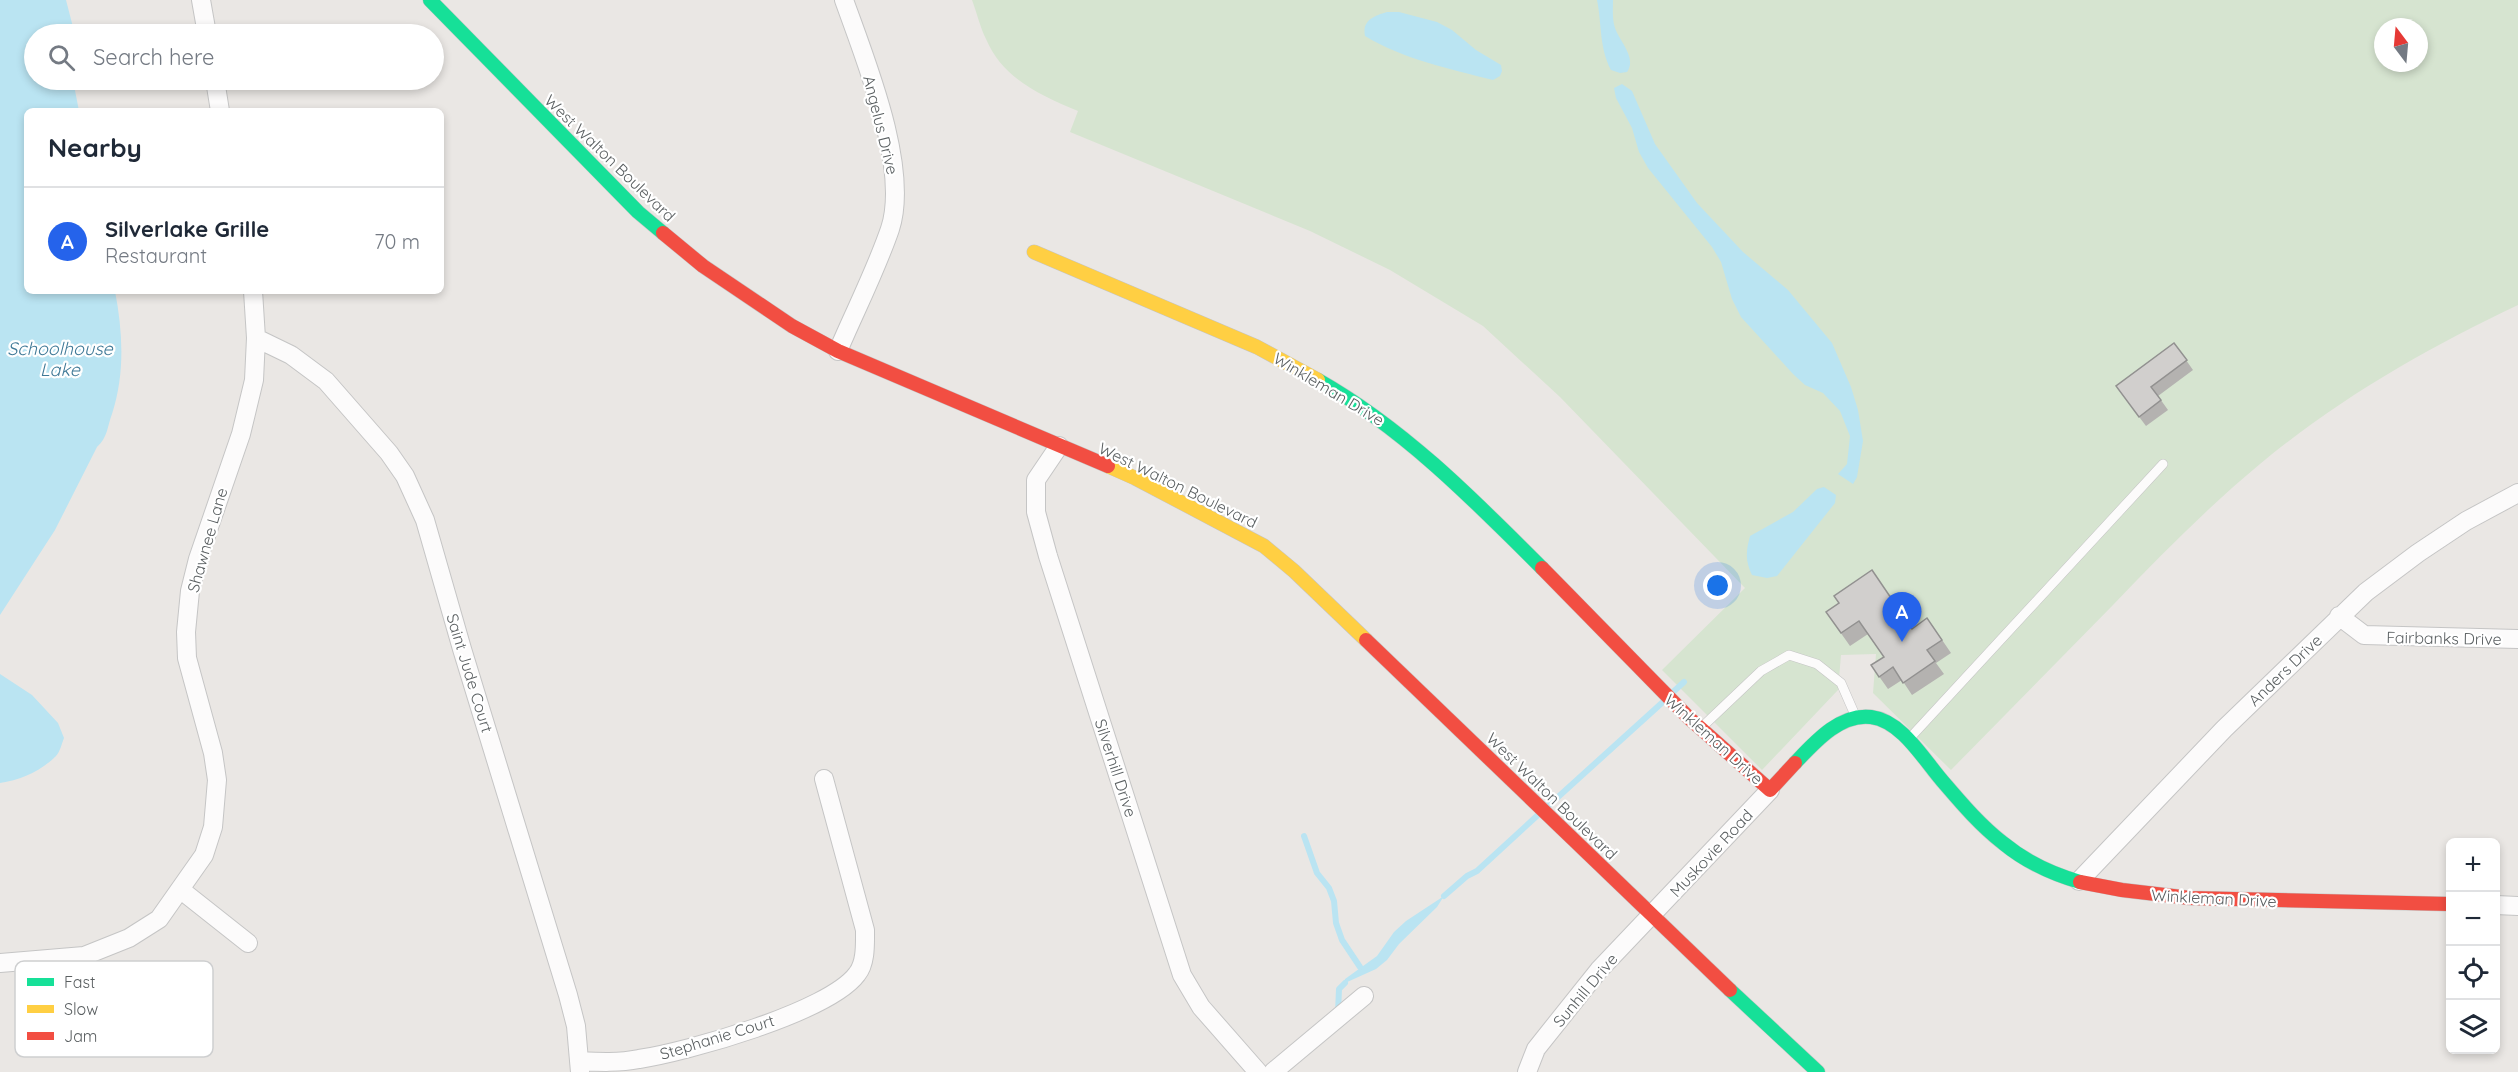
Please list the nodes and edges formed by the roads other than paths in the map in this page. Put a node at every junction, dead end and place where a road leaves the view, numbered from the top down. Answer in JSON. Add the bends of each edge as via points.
{"nodes":[{"id":1,"x":201,"y":0,"type":"edge"},
{"id":2,"x":430,"y":0,"type":"edge"},
{"id":3,"x":844,"y":0,"type":"edge"},
{"id":4,"x":205,"y":24,"type":"edge"},
{"id":5,"x":216,"y":90,"type":"edge"},
{"id":6,"x":219,"y":108,"type":"edge"},
{"id":7,"x":1034,"y":252,"type":"dead end"},
{"id":8,"x":253,"y":294,"type":"edge"},
{"id":9,"x":256,"y":338,"type":"junction"},
{"id":10,"x":838,"y":351,"type":"junction"},
{"id":11,"x":1059,"y":446,"type":"junction"},
{"id":12,"x":2163,"y":464,"type":"dead end"},
{"id":13,"x":2518,"y":493,"type":"edge"},
{"id":14,"x":2339,"y":616,"type":"junction"},
{"id":15,"x":2518,"y":639,"type":"edge"},
{"id":16,"x":1855,"y":717,"type":"junction"},
{"id":17,"x":1700,"y":728,"type":"junction"},
{"id":18,"x":1908,"y":741,"type":"junction"},
{"id":19,"x":824,"y":779,"type":"dead end"},
{"id":20,"x":1770,"y":790,"type":"junction"},
{"id":21,"x":2079,"y":881,"type":"junction"},
{"id":22,"x":181,"y":890,"type":"junction"},
{"id":23,"x":2446,"y":904,"type":"edge"},
{"id":24,"x":2500,"y":905,"type":"edge"},
{"id":25,"x":2518,"y":906,"type":"edge"},
{"id":26,"x":1652,"y":916,"type":"junction"},
{"id":27,"x":248,"y":943,"type":"dead end"},
{"id":28,"x":24,"y":961,"type":"edge"},
{"id":29,"x":15,"y":962,"type":"edge"},
{"id":30,"x":0,"y":963,"type":"edge"},
{"id":31,"x":1364,"y":996,"type":"dead end"},
{"id":32,"x":580,"y":1067,"type":"edge"},
{"id":33,"x":1258,"y":1072,"type":"edge"},
{"id":34,"x":1273,"y":1072,"type":"edge"},
{"id":35,"x":1527,"y":1072,"type":"edge"},
{"id":36,"x":1818,"y":1072,"type":"edge"}],
"edges":[{"from":1,"to":4,"type":"street"},
{"from":2,"to":10,"type":"main road","name":"West Walton Boulevard","via":[[638,212],[703,266],[792,326]]},
{"from":3,"to":10,"type":"street","name":"Angelus Drive","via":[[879,106],[895,174],[890,227]]},
{"from":5,"to":6,"type":"street"},
{"from":7,"to":17,"type":"main road","name":"Winkleman Drive","via":[[1257,347],[1353,400],[1387,424],[1524,549]]},
{"from":8,"to":9,"type":"street","name":"Shawnee Lane"},
{"from":9,"to":22,"type":"street","name":"Shawnee Lane","via":[[254,380],[241,434],[190,591],[187,657],[217,780],[213,827],[204,855]]},
{"from":9,"to":32,"type":"street","name":"Saint Jude Court","via":[[291,355],[333,388],[389,453],[405,476],[425,520],[568,995]]},
{"from":10,"to":11,"type":"main road","name":"West Walton Boulevard"},
{"from":11,"to":26,"type":"main road","name":"West Walton Boulevard","via":[[1135,478],[1264,546]]},
{"from":11,"to":33,"type":"street","name":"Silverhill Drive","via":[[1036,480],[1036,512],[1048,556],[1182,975],[1201,1006]]},
{"from":12,"to":18,"type":"lane"},
{"from":13,"to":14,"type":"street","name":"Anders Drive","via":[[2418,552]]},
{"from":14,"to":15,"type":"street","name":"Fairbanks Drive","via":[[2364,635]]},
{"from":14,"to":21,"type":"street","name":"Anders Drive"},
{"from":16,"to":17,"type":"lane","via":[[1841,683],[1816,664],[1789,655],[1761,671]]},
{"from":16,"to":18,"type":"main road","name":"Winkleman Drive","via":[[1886,722]]},
{"from":16,"to":20,"type":"main road","name":"Winkleman Drive","via":[[1831,728]]},
{"from":17,"to":20,"type":"main road","name":"Winkleman Drive"},
{"from":18,"to":21,"type":"main road","name":"Winkleman Drive","via":[[2003,843],[2031,863]]},
{"from":19,"to":32,"type":"street","name":"Stephanie Court","via":[[865,930],[865,950],[858,973],[843,988],[808,1007],[742,1033],[640,1059]]},
{"from":20,"to":26,"type":"street","name":"Muskovie Road"},
{"from":21,"to":23,"type":"main road","name":"Winkleman Drive","via":[[2179,899]]},
{"from":22,"to":27,"type":"street"},
{"from":22,"to":28,"type":"street","name":"Shawnee Lane","via":[[159,919],[129,938],[84,956]]},
{"from":24,"to":25,"type":"street"},
{"from":26,"to":35,"type":"street","name":"Sunhill Drive","via":[[1599,969],[1536,1049]]},
{"from":26,"to":36,"type":"main road","name":"West Walton Boulevard"},
{"from":29,"to":30,"type":"street","name":"Shawnee Lane"},
{"from":31,"to":34,"type":"street"}]}
